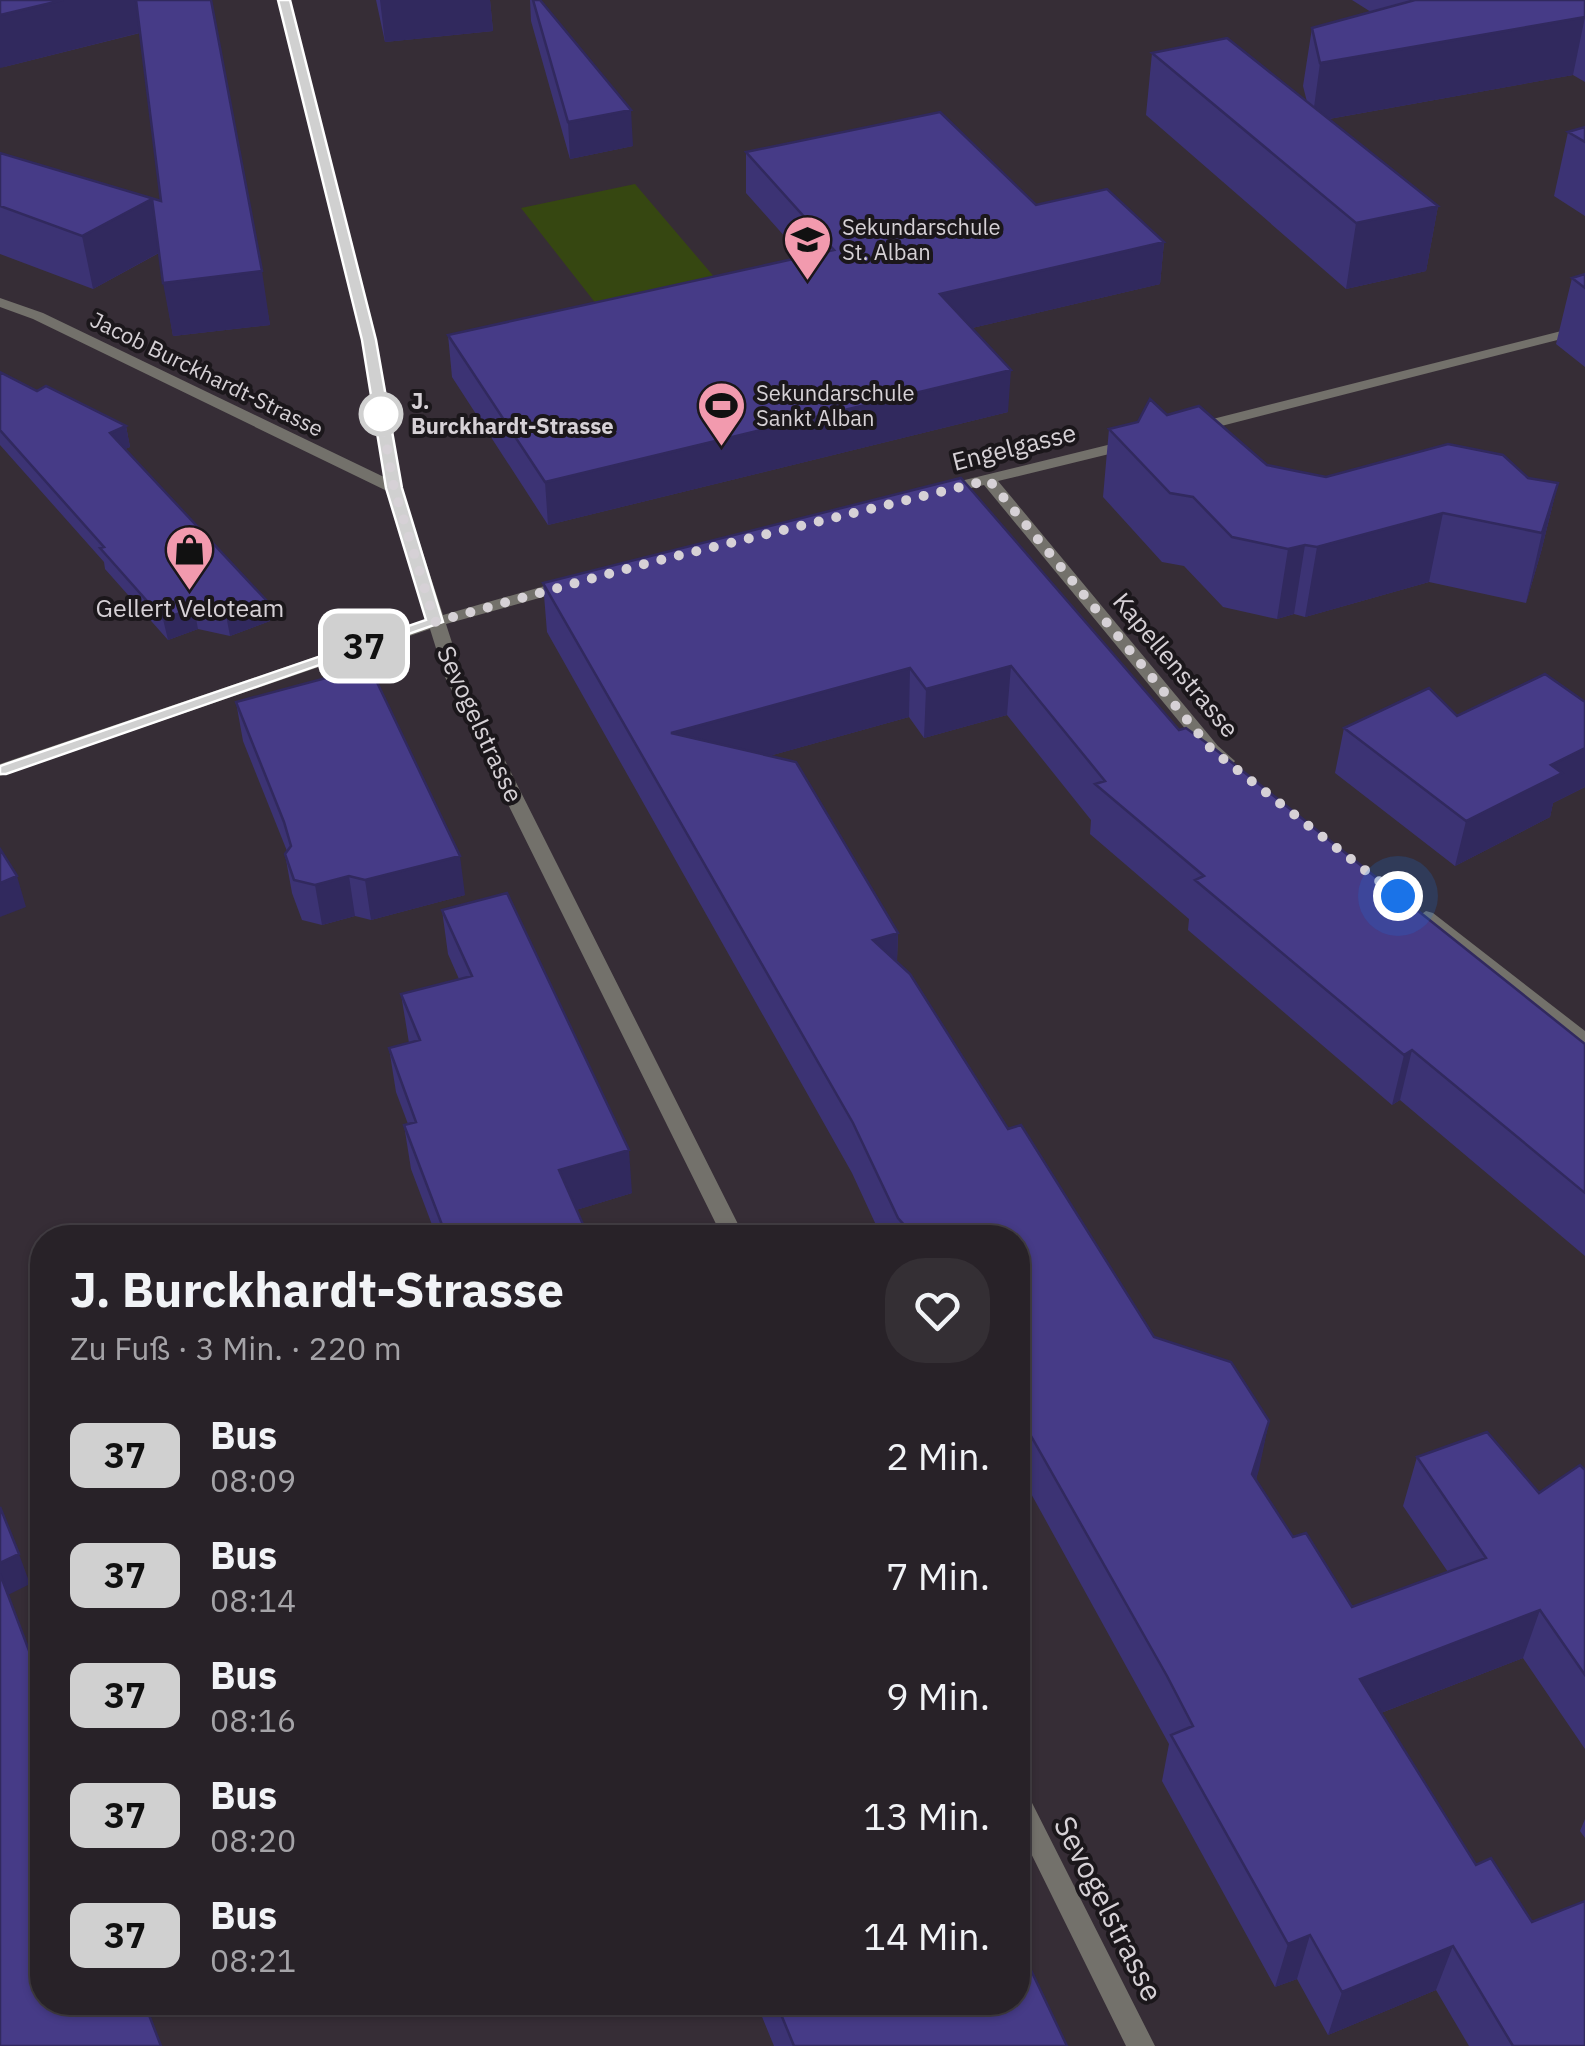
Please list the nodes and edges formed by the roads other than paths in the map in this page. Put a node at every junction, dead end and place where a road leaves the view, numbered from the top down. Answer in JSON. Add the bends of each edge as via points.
{"nodes":[{"id":1,"x":284,"y":0,"type":"edge"},
{"id":2,"x":0,"y":302,"type":"edge"},
{"id":3,"x":1585,"y":330,"type":"edge"},
{"id":4,"x":1180,"y":432,"type":"edge"},
{"id":5,"x":1142,"y":442,"type":"edge"},
{"id":6,"x":989,"y":480,"type":"junction"},
{"id":7,"x":394,"y":488,"type":"junction"},
{"id":8,"x":930,"y":493,"type":"edge"},
{"id":9,"x":594,"y":577,"type":"edge"},
{"id":10,"x":435,"y":622,"type":"junction"},
{"id":11,"x":0,"y":770,"type":"edge"},
{"id":12,"x":1243,"y":774,"type":"edge"},
{"id":13,"x":1414,"y":908,"type":"edge"},
{"id":14,"x":1585,"y":1042,"type":"edge"},
{"id":15,"x":727,"y":1225,"type":"edge"},
{"id":16,"x":1030,"y":1824,"type":"edge"},
{"id":17,"x":1141,"y":2046,"type":"edge"}],
"edges":[{"from":1,"to":7,"type":"street","name":"Sevogelstrasse","via":[[369,340]]},
{"from":2,"to":7,"type":"street","name":"Jacob Burckhardt-Strasse"},
{"from":3,"to":4,"type":"street"},
{"from":5,"to":6,"type":"street","name":"Engelgasse"},
{"from":6,"to":8,"type":"street","name":"Engelgasse"},
{"from":6,"to":12,"type":"street","name":"Kapellenstrasse","via":[[1212,750]]},
{"from":7,"to":10,"type":"street","name":"Sevogelstrasse"},
{"from":9,"to":10,"type":"street"},
{"from":10,"to":11,"type":"street"},
{"from":10,"to":15,"type":"street","name":"Sevogelstrasse","via":[[477,726]]},
{"from":13,"to":14,"type":"street"},
{"from":16,"to":17,"type":"street","name":"Sevogelstrasse"}]}
